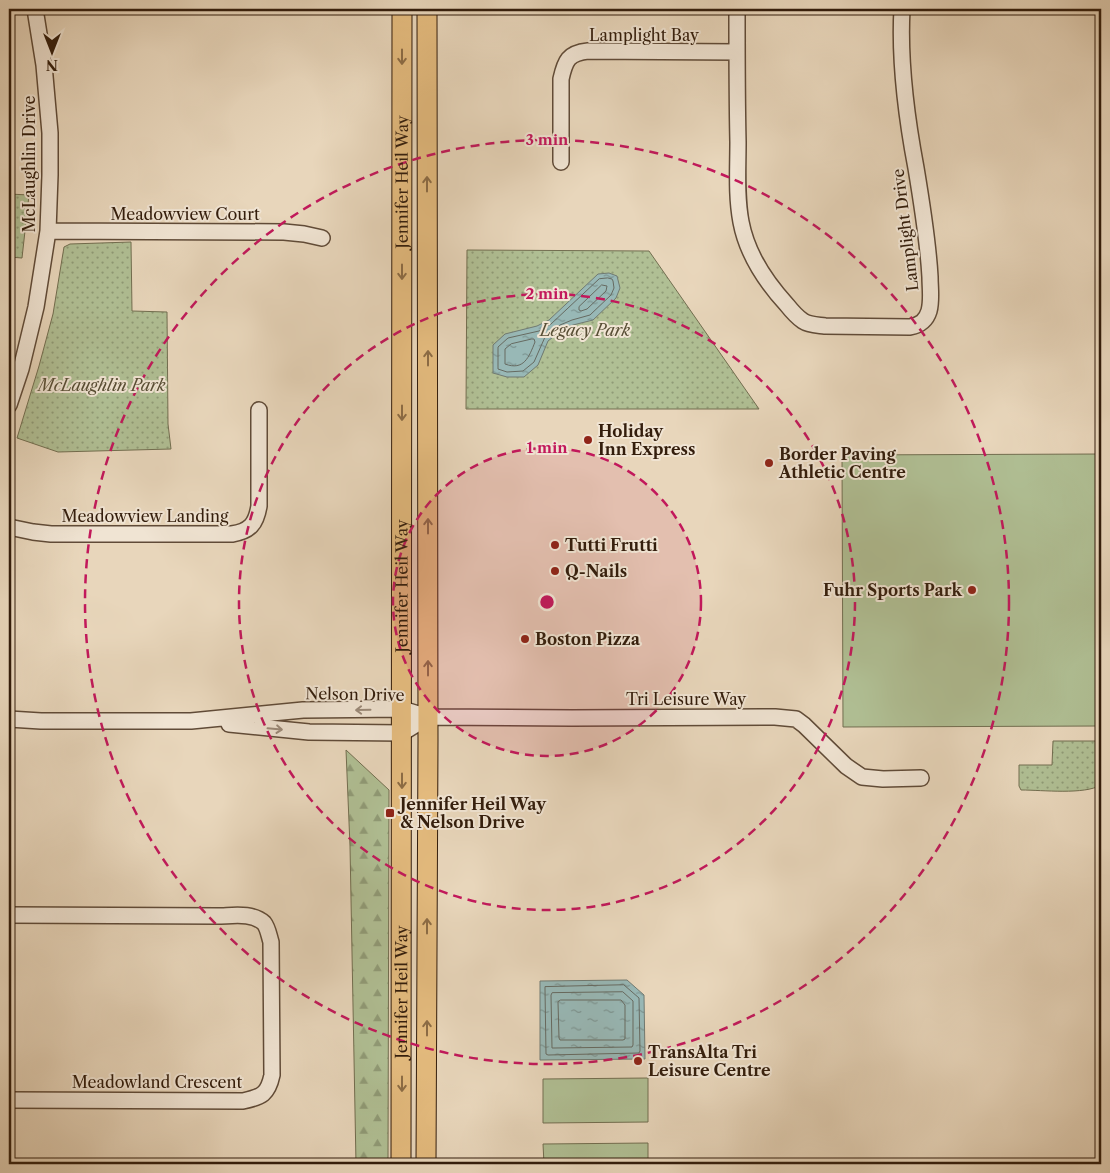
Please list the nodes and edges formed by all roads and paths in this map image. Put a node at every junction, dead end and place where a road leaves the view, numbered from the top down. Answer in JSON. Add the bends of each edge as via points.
{"nodes":[{"id":1,"x":35,"y":9,"type":"edge"},
{"id":2,"x":402,"y":9,"type":"edge"},
{"id":3,"x":427,"y":9,"type":"edge"},
{"id":4,"x":737,"y":9,"type":"edge"},
{"id":5,"x":902,"y":9,"type":"edge"},
{"id":6,"x":737,"y":52,"type":"junction"},
{"id":7,"x":561,"y":162,"type":"dead end"},
{"id":8,"x":48,"y":231,"type":"junction"},
{"id":9,"x":322,"y":238,"type":"dead end"},
{"id":10,"x":9,"y":405,"type":"edge"},
{"id":11,"x":259,"y":410,"type":"dead end"},
{"id":12,"x":9,"y":527,"type":"edge"},
{"id":13,"x":402,"y":709,"type":"junction"},
{"id":14,"x":428,"y":717,"type":"junction"},
{"id":15,"x":191,"y":721,"type":"junction"},
{"id":16,"x":9,"y":722,"type":"edge"},
{"id":17,"x":402,"y":733,"type":"junction"},
{"id":18,"x":921,"y":778,"type":"dead end"},
{"id":19,"x":9,"y":915,"type":"edge"},
{"id":20,"x":9,"y":1100,"type":"edge"},
{"id":21,"x":401,"y":1164,"type":"edge"},
{"id":22,"x":426,"y":1164,"type":"edge"}],
"edges":[{"from":1,"to":8,"type":"street","name":"McLaughlin Drive","via":[[50,132]]},
{"from":2,"to":13,"type":"main road","name":"Jennifer Heil Way","one_way":true},
{"from":14,"to":3,"type":"main road","name":"Jennifer Heil Way","one_way":true},
{"from":4,"to":6,"type":"street","name":"Lamplight Drive"},
{"from":5,"to":6,"type":"street","name":"Lamplight Drive","via":[[905,94],[930,270],[929,310],[927,318],[919,325],[812,324],[803,321],[791,309],[762,274],[741,222]]},
{"from":6,"to":7,"type":"street","name":"Lamplight Bay","via":[[578,52],[568,59],[561,79]]},
{"from":8,"to":9,"type":"street","name":"Meadowview Court","via":[[284,232]]},
{"from":8,"to":10,"type":"street","name":"McLaughlin Drive","via":[[36,307]]},
{"from":11,"to":12,"type":"street","name":"Meadowview Landing","via":[[258,516],[243,532],[51,534]]},
{"from":13,"to":14,"type":"street","name":"Nelson Drive"},
{"from":13,"to":15,"type":"street","name":"Nelson Drive","one_way":true,"via":[[303,710]]},
{"from":13,"to":17,"type":"main road","name":"Jennifer Heil Way"},
{"from":14,"to":17,"type":"street","name":"Nelson Drive"},
{"from":14,"to":18,"type":"street","name":"Tri Leisure Way","via":[[775,716],[796,719],[862,777]]},
{"from":22,"to":14,"type":"main road","name":"Jennifer Heil Way","one_way":true},
{"from":15,"to":16,"type":"street","name":"Nelson Drive"},
{"from":15,"to":17,"type":"street","name":"Nelson Drive","one_way":true,"via":[[309,732]]},
{"from":17,"to":21,"type":"main road","name":"Jennifer Heil Way","one_way":true},
{"from":19,"to":20,"type":"street","name":"Meadowland Crescent","via":[[243,915],[265,924],[271,942],[272,1075],[264,1093],[243,1101]]}]}
